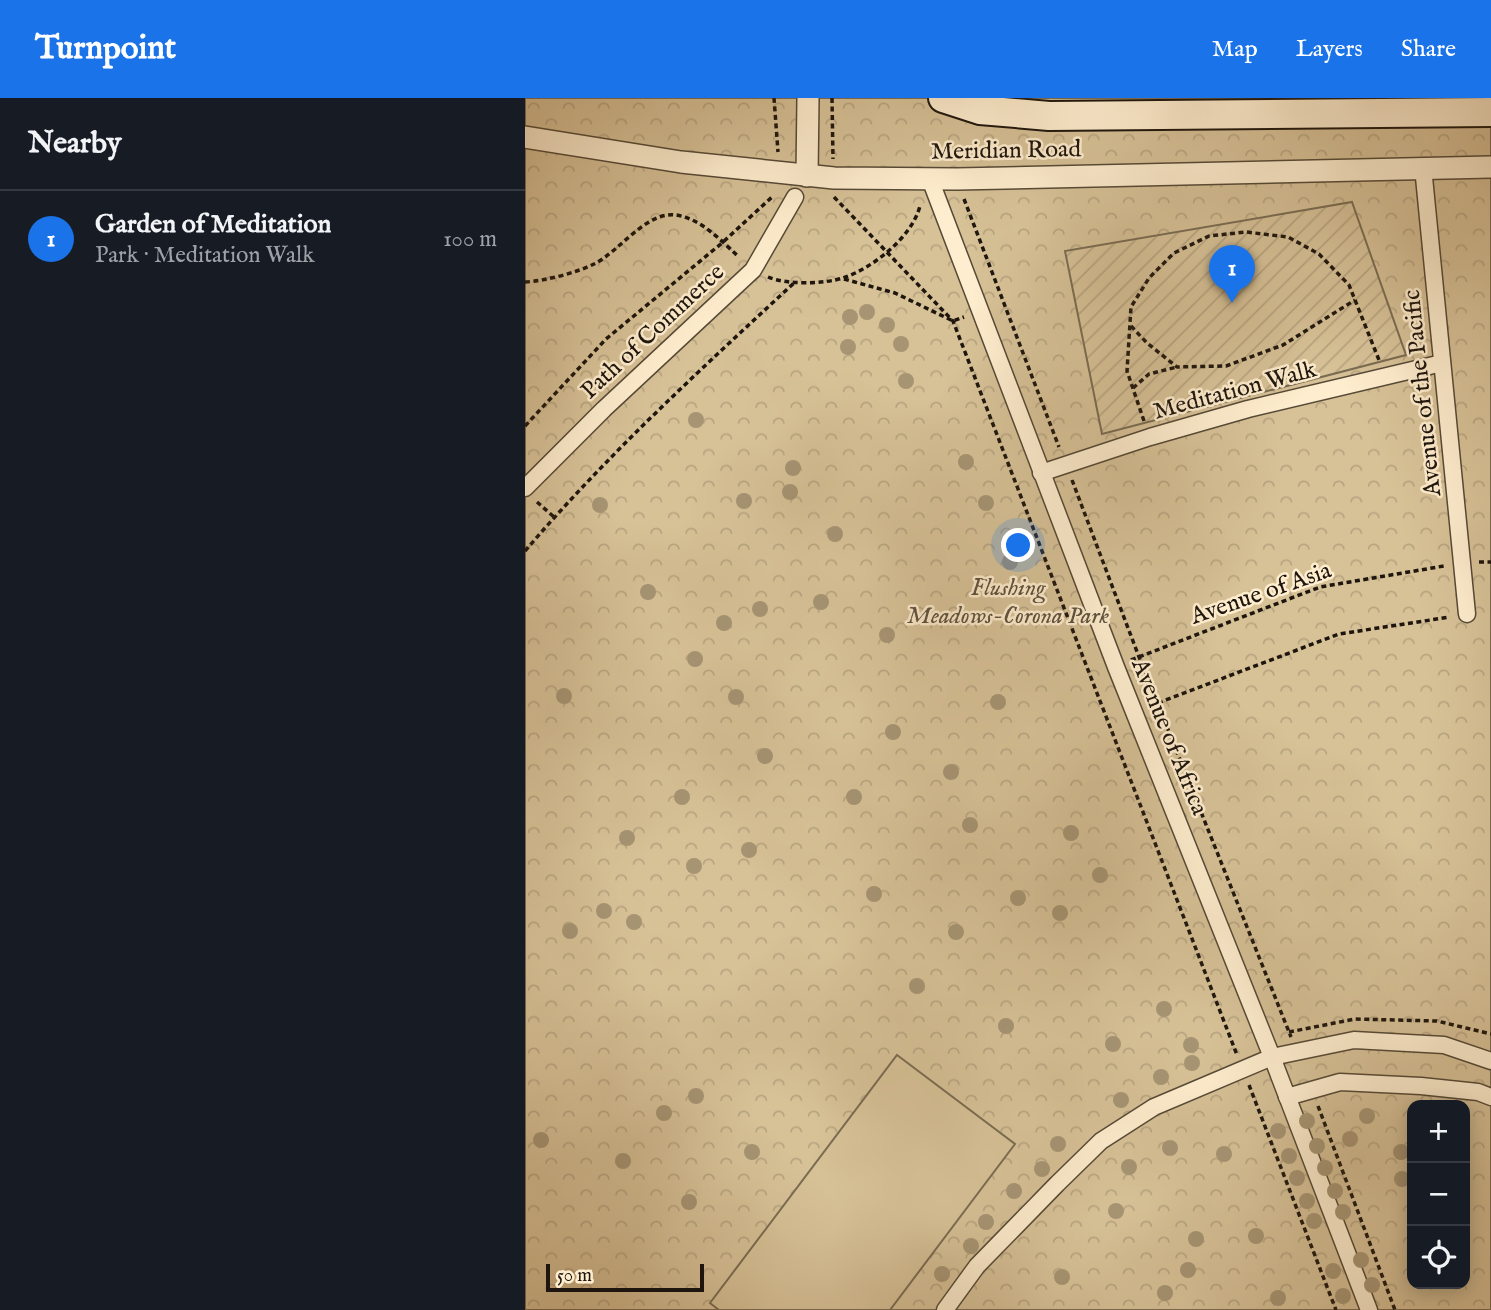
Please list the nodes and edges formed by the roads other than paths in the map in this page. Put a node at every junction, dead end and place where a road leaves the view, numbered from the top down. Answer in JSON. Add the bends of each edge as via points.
{"nodes":[{"id":1,"x":808,"y":98,"type":"edge"},
{"id":2,"x":943,"y":98,"type":"edge"},
{"id":3,"x":1491,"y":112,"type":"edge"},
{"id":4,"x":525,"y":137,"type":"edge"},
{"id":5,"x":1491,"y":166,"type":"edge"},
{"id":6,"x":1423,"y":167,"type":"junction"},
{"id":7,"x":807,"y":176,"type":"junction"},
{"id":8,"x":930,"y":179,"type":"junction"},
{"id":9,"x":795,"y":197,"type":"dead end"},
{"id":10,"x":1443,"y":363,"type":"junction"},
{"id":11,"x":1041,"y":473,"type":"junction"},
{"id":12,"x":530,"y":494,"type":"edge"},
{"id":13,"x":1467,"y":614,"type":"road end"},
{"id":14,"x":1272,"y":1058,"type":"junction"},
{"id":15,"x":1491,"y":1061,"type":"edge"},
{"id":16,"x":1287,"y":1097,"type":"junction"},
{"id":17,"x":1491,"y":1097,"type":"edge"},
{"id":18,"x":944,"y":1310,"type":"edge"},
{"id":19,"x":1369,"y":1310,"type":"edge"}],
"edges":[{"from":1,"to":7,"type":"street"},
{"from":2,"to":3,"type":"main road","via":[[980,110],[1049,116]]},
{"from":4,"to":7,"type":"street","name":"Meridian Road"},
{"from":5,"to":6,"type":"street","name":"Meridian Road"},
{"from":6,"to":8,"type":"street","name":"Meridian Road"},
{"from":6,"to":10,"type":"street","name":"Avenue of the Pacific"},
{"from":7,"to":8,"type":"street","name":"Meridian Road"},
{"from":8,"to":11,"type":"street","name":"Avenue of Africa"},
{"from":9,"to":12,"type":"street","name":"Path of Commerce","via":[[753,270],[604,409]]},
{"from":10,"to":11,"type":"street","name":"Meditation Walk","via":[[1248,409]]},
{"from":10,"to":13,"type":"street","name":"Avenue of the Pacific"},
{"from":11,"to":14,"type":"street","name":"Avenue of Africa"},
{"from":14,"to":15,"type":"street","via":[[1354,1040],[1444,1045]]},
{"from":14,"to":16,"type":"street","name":"Avenue of Africa"},
{"from":14,"to":18,"type":"street","via":[[1154,1107],[1101,1141],[977,1266]]},
{"from":16,"to":17,"type":"street","via":[[1340,1082],[1421,1086]]},
{"from":16,"to":19,"type":"street","name":"Avenue of Africa"}]}
